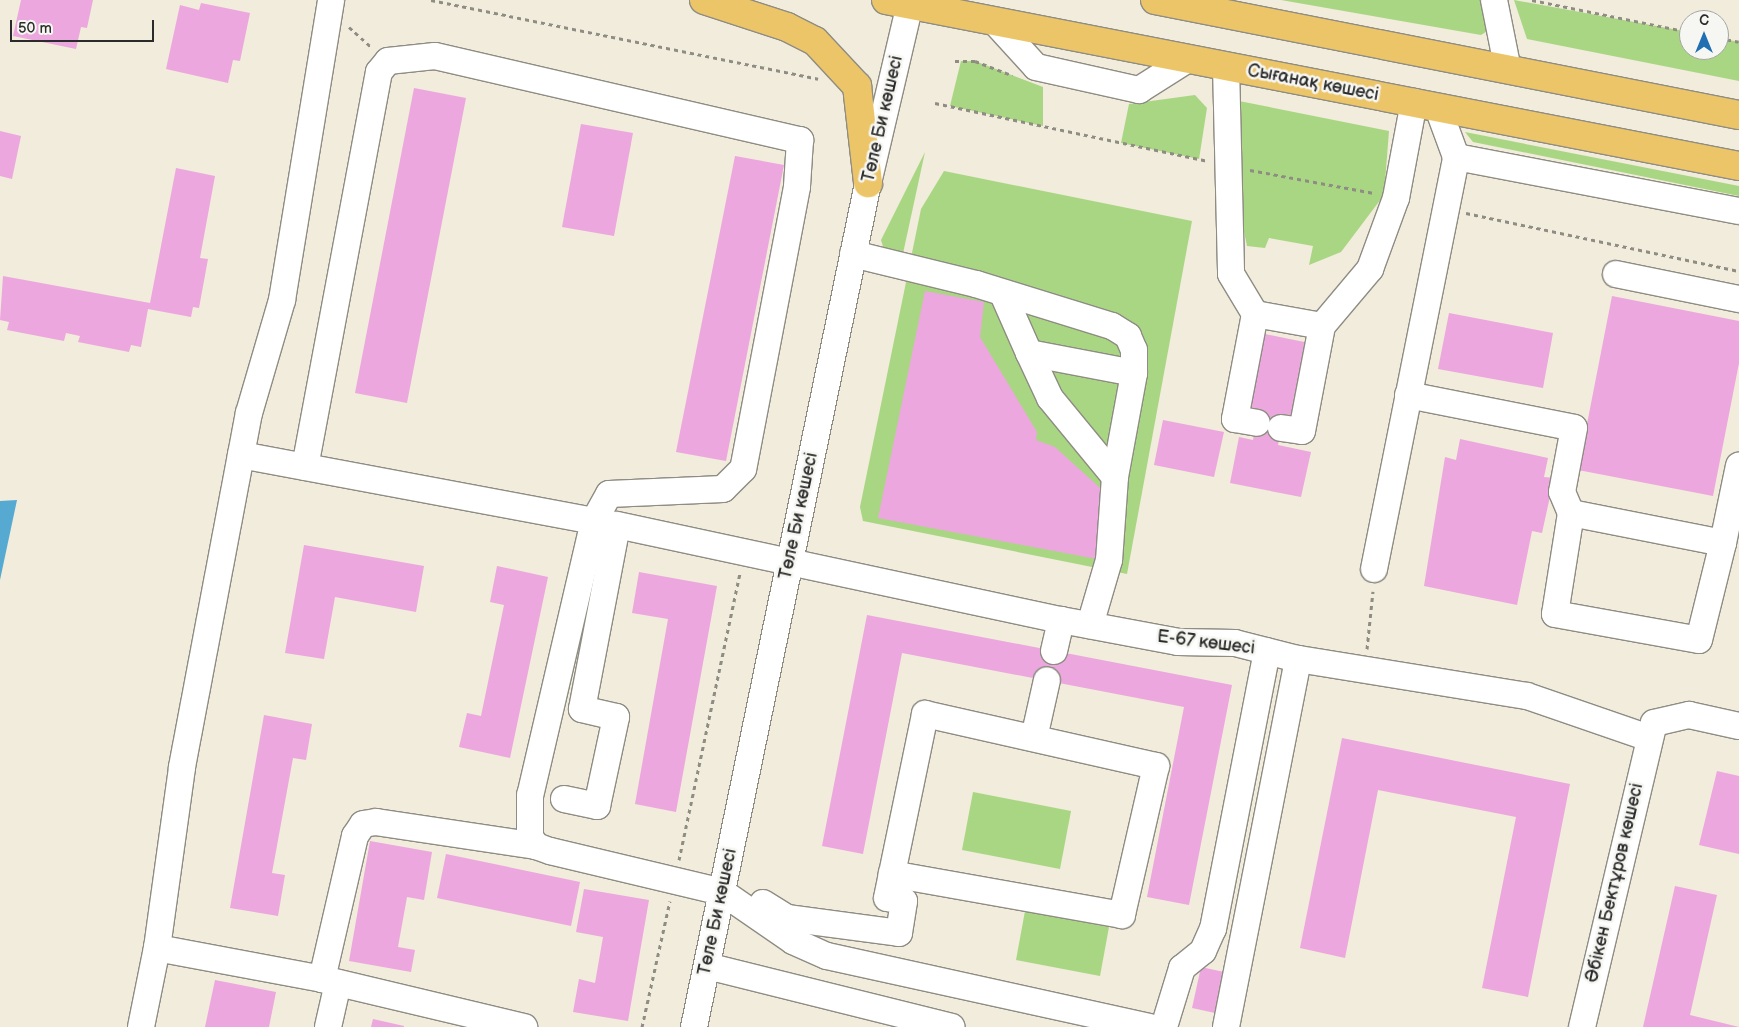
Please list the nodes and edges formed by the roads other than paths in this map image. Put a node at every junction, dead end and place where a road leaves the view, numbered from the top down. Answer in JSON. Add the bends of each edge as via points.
{"nodes":[{"id":1,"x":704,"y":0,"type":"edge"},
{"id":2,"x":1155,"y":0,"type":"edge"},
{"id":3,"x":1494,"y":0,"type":"edge"},
{"id":4,"x":902,"y":2,"type":"edge"},
{"id":5,"x":330,"y":5,"type":"edge"},
{"id":6,"x":994,"y":21,"type":"junction"},
{"id":7,"x":1188,"y":59,"type":"junction"},
{"id":8,"x":1226,"y":66,"type":"junction"},
{"id":9,"x":1508,"y":70,"type":"junction"},
{"id":10,"x":1426,"y":105,"type":"junction"},
{"id":11,"x":1739,"y":115,"type":"edge"},
{"id":12,"x":1456,"y":157,"type":"junction"},
{"id":13,"x":1739,"y":166,"type":"edge"},
{"id":14,"x":868,"y":183,"type":"junction"},
{"id":15,"x":1739,"y":212,"type":"edge"},
{"id":16,"x":853,"y":254,"type":"junction"},
{"id":17,"x":1616,"y":274,"type":"dead end"},
{"id":18,"x":1004,"y":294,"type":"junction"},
{"id":19,"x":1739,"y":299,"type":"edge"},
{"id":20,"x":1255,"y":314,"type":"junction"},
{"id":21,"x":1322,"y":326,"type":"junction"},
{"id":22,"x":1030,"y":354,"type":"junction"},
{"id":23,"x":1134,"y":373,"type":"junction"},
{"id":24,"x":1408,"y":396,"type":"junction"},
{"id":25,"x":241,"y":455,"type":"junction"},
{"id":26,"x":1739,"y":466,"type":"edge"},
{"id":27,"x":305,"y":467,"type":"junction"},
{"id":28,"x":1115,"y":477,"type":"junction"},
{"id":29,"x":1571,"y":513,"type":"junction"},
{"id":30,"x":605,"y":523,"type":"junction"},
{"id":31,"x":1722,"y":543,"type":"junction"},
{"id":32,"x":790,"y":560,"type":"junction"},
{"id":33,"x":1374,"y":569,"type":"road end"},
{"id":34,"x":1061,"y":620,"type":"junction"},
{"id":35,"x":1090,"y":625,"type":"junction"},
{"id":36,"x":1054,"y":651,"type":"dead end"},
{"id":37,"x":1267,"y":651,"type":"junction"},
{"id":38,"x":1298,"y":659,"type":"junction"},
{"id":39,"x":1047,"y":680,"type":"dead end"},
{"id":40,"x":1739,"y":726,"type":"edge"},
{"id":41,"x":1034,"y":738,"type":"junction"},
{"id":42,"x":1649,"y":738,"type":"junction"},
{"id":43,"x":564,"y":799,"type":"dead end"},
{"id":44,"x":536,"y":846,"type":"junction"},
{"id":45,"x":892,"y":874,"type":"junction"},
{"id":46,"x":724,"y":883,"type":"junction"},
{"id":47,"x":157,"y":948,"type":"junction"},
{"id":48,"x":706,"y":966,"type":"junction"},
{"id":49,"x":330,"y":981,"type":"junction"},
{"id":50,"x":1113,"y":1023,"type":"edge"},
{"id":51,"x":493,"y":1024,"type":"edge"},
{"id":52,"x":141,"y":1027,"type":"edge"},
{"id":53,"x":328,"y":1027,"type":"edge"},
{"id":54,"x":524,"y":1027,"type":"edge"},
{"id":55,"x":694,"y":1027,"type":"edge"},
{"id":56,"x":952,"y":1027,"type":"edge"},
{"id":57,"x":1149,"y":1027,"type":"edge"},
{"id":58,"x":1164,"y":1027,"type":"edge"},
{"id":59,"x":1226,"y":1027,"type":"edge"},
{"id":60,"x":1582,"y":1027,"type":"edge"}],
"edges":[{"from":1,"to":14,"type":"main road","via":[[787,27],[815,41],[857,86]]},
{"from":2,"to":9,"type":"main road"},
{"from":3,"to":9,"type":"street"},
{"from":4,"to":6,"type":"main road","name":"Сығанақ көшесі"},
{"from":4,"to":14,"type":"street","name":"Төле Би көшесі"},
{"from":5,"to":25,"type":"street","via":[[282,300]]},
{"from":6,"to":7,"type":"main road","name":"Сығанақ көшесі"},
{"from":6,"to":7,"type":"street","via":[[1036,67],[1139,90]]},
{"from":7,"to":8,"type":"main road","name":"Сығанақ көшесі"},
{"from":8,"to":10,"type":"main road","name":"Сығанақ көшесі"},
{"from":8,"to":20,"type":"street","via":[[1231,274]]},
{"from":9,"to":11,"type":"main road"},
{"from":10,"to":12,"type":"street"},
{"from":10,"to":13,"type":"main road","name":"Сығанақ көшесі"},
{"from":10,"to":21,"type":"street","via":[[1370,269]]},
{"from":12,"to":15,"type":"street"},
{"from":12,"to":24,"type":"street"},
{"from":14,"to":16,"type":"street","name":"Төле Би көшесі"},
{"from":16,"to":18,"type":"street"},
{"from":16,"to":32,"type":"street","name":"Төле Би көшесі"},
{"from":17,"to":19,"type":"street"},
{"from":18,"to":22,"type":"street"},
{"from":18,"to":23,"type":"street","via":[[1120,331],[1134,350]]},
{"from":20,"to":21,"type":"street"},
{"from":20,"to":21,"type":"street","via":[[1235,418],[1302,431]]},
{"from":22,"to":23,"type":"street"},
{"from":22,"to":28,"type":"street","via":[[1050,398]]},
{"from":23,"to":28,"type":"street"},
{"from":24,"to":29,"type":"street","via":[[1574,428],[1562,492]]},
{"from":24,"to":33,"type":"street"},
{"from":25,"to":27,"type":"street","name":"Е-67 көшесі"},
{"from":25,"to":47,"type":"street","via":[[182,767]]},
{"from":26,"to":31,"type":"street"},
{"from":27,"to":30,"type":"street","name":"Е-67 көшесі"},
{"from":27,"to":30,"type":"street","via":[[379,72],[388,62],[436,56],[800,140],[797,187],[743,468],[723,489],[608,494]]},
{"from":28,"to":35,"type":"street","via":[[1109,560]]},
{"from":29,"to":31,"type":"street"},
{"from":29,"to":31,"type":"street","via":[[1555,614],[1699,640]]},
{"from":30,"to":32,"type":"street","name":"Е-67 көшесі"},
{"from":30,"to":43,"type":"street","via":[[582,709],[616,717],[597,806]]},
{"from":30,"to":44,"type":"street","via":[[530,794],[527,825]]},
{"from":32,"to":34,"type":"street","name":"Е-67 көшесі"},
{"from":32,"to":46,"type":"street","name":"Төле Би көшесі"},
{"from":34,"to":35,"type":"street","name":"Е-67 көшесі"},
{"from":34,"to":36,"type":"street"},
{"from":35,"to":37,"type":"street","name":"Е-67 көшесі","via":[[1178,642],[1235,643]]},
{"from":37,"to":38,"type":"street","name":"Е-67 көшесі"},
{"from":37,"to":58,"type":"street","via":[[1213,930],[1203,951],[1182,968]]},
{"from":38,"to":42,"type":"street","name":"Е-67 көшесі","via":[[1527,696]]},
{"from":38,"to":59,"type":"street"},
{"from":39,"to":41,"type":"street"},
{"from":40,"to":42,"type":"street","via":[[1689,715],[1669,717],[1654,723]]},
{"from":41,"to":45,"type":"street","via":[[925,714]]},
{"from":41,"to":45,"type":"street","via":[[1156,766],[1122,915]]},
{"from":42,"to":60,"type":"street","name":"Әбікен Бектұров көшесі"},
{"from":44,"to":46,"type":"street","via":[[674,881]]},
{"from":44,"to":49,"type":"street","via":[[364,824],[355,836]]},
{"from":45,"to":46,"type":"street","via":[[888,898],[904,901],[899,933],[787,918],[771,912]]},
{"from":46,"to":48,"type":"street","name":"Төле Би көшесі"},
{"from":46,"to":50,"type":"street","via":[[794,941],[827,956]]},
{"from":47,"to":49,"type":"street"},
{"from":47,"to":52,"type":"street"},
{"from":48,"to":55,"type":"street","name":"Төле Би көшесі"},
{"from":48,"to":56,"type":"street"},
{"from":49,"to":51,"type":"street"},
{"from":49,"to":53,"type":"street"},
{"from":50,"to":57,"type":"street"},
{"from":51,"to":54,"type":"street"}]}
